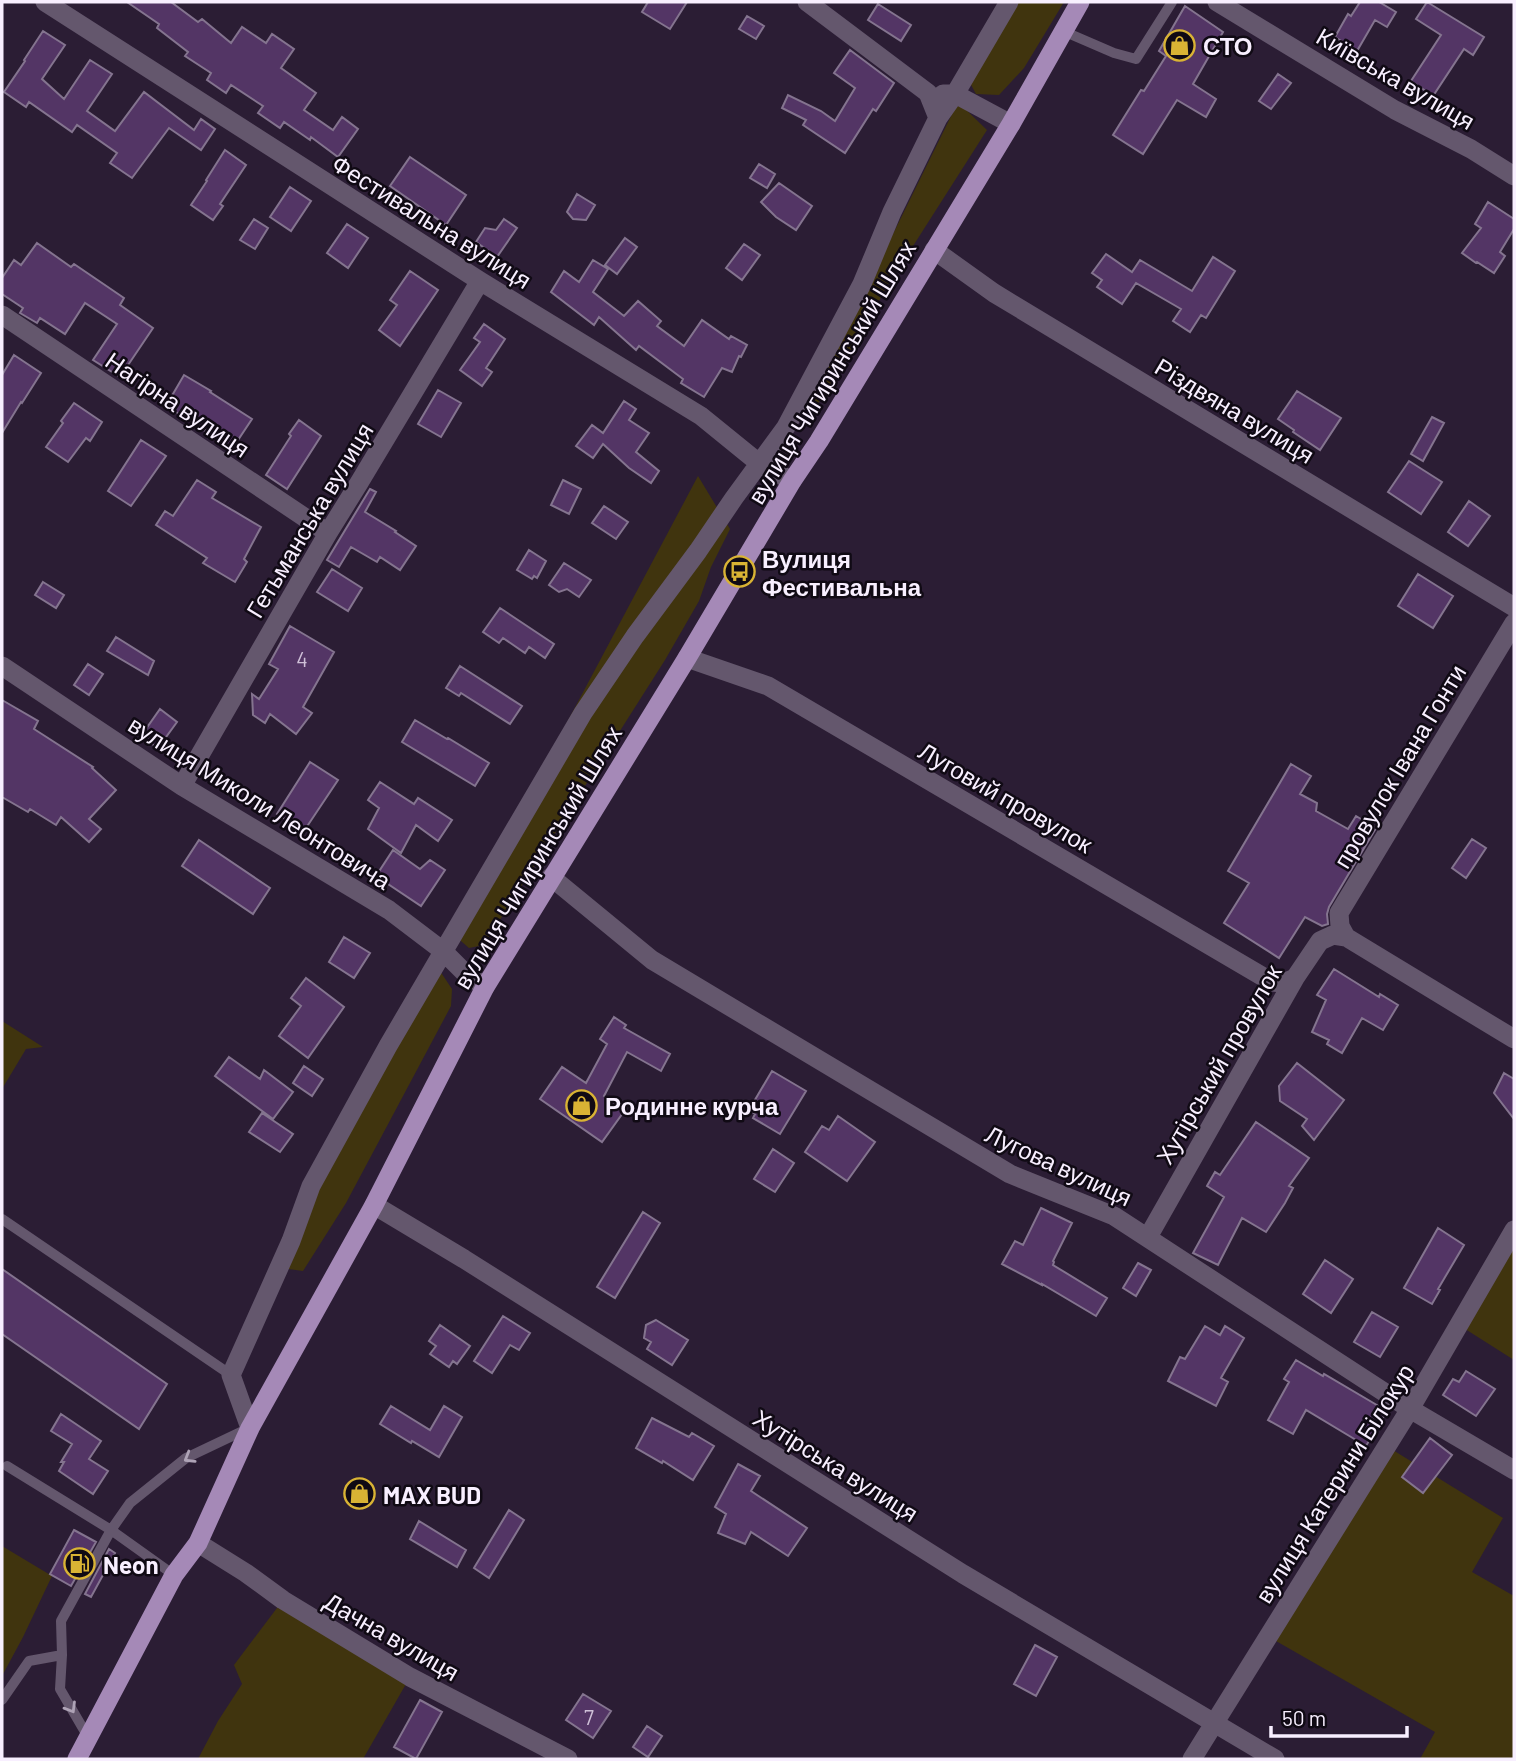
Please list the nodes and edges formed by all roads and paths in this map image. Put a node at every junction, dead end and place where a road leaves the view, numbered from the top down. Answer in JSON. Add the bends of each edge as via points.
{"nodes":[{"id":1,"x":45,"y":2,"type":"edge"},
{"id":2,"x":807,"y":2,"type":"edge"},
{"id":3,"x":1009,"y":2,"type":"edge"},
{"id":4,"x":1080,"y":2,"type":"edge"},
{"id":5,"x":1172,"y":2,"type":"edge"},
{"id":6,"x":1217,"y":2,"type":"edge"},
{"id":7,"x":1063,"y":31,"type":"junction"},
{"id":8,"x":928,"y":93,"type":"junction"},
{"id":9,"x":955,"y":94,"type":"junction"},
{"id":10,"x":939,"y":118,"type":"junction"},
{"id":11,"x":1012,"y":124,"type":"junction"},
{"id":12,"x":1514,"y":176,"type":"edge"},
{"id":13,"x":934,"y":250,"type":"junction"},
{"id":14,"x":480,"y":281,"type":"junction"},
{"id":15,"x":2,"y":315,"type":"edge"},
{"id":16,"x":760,"y":464,"type":"junction"},
{"id":17,"x":792,"y":481,"type":"junction"},
{"id":18,"x":328,"y":533,"type":"junction"},
{"id":19,"x":1514,"y":607,"type":"edge"},
{"id":20,"x":1514,"y":623,"type":"edge"},
{"id":21,"x":687,"y":658,"type":"junction"},
{"id":22,"x":2,"y":666,"type":"edge"},
{"id":23,"x":182,"y":786,"type":"junction"},
{"id":24,"x":551,"y":877,"type":"junction"},
{"id":25,"x":1346,"y":937,"type":"junction"},
{"id":26,"x":443,"y":951,"type":"junction"},
{"id":27,"x":1296,"y":978,"type":"junction"},
{"id":28,"x":485,"y":986,"type":"junction"},
{"id":29,"x":1514,"y":1038,"type":"edge"},
{"id":30,"x":374,"y":1205,"type":"junction"},
{"id":31,"x":2,"y":1219,"type":"edge"},
{"id":32,"x":1514,"y":1230,"type":"edge"},
{"id":33,"x":1148,"y":1237,"type":"junction"},
{"id":34,"x":231,"y":1375,"type":"junction"},
{"id":35,"x":1410,"y":1409,"type":"junction"},
{"id":36,"x":250,"y":1428,"type":"junction"},
{"id":37,"x":7,"y":1466,"type":"dead end"},
{"id":38,"x":1514,"y":1470,"type":"edge"},
{"id":39,"x":111,"y":1530,"type":"junction"},
{"id":40,"x":198,"y":1543,"type":"junction"},
{"id":41,"x":174,"y":1575,"type":"junction"},
{"id":42,"x":62,"y":1655,"type":"junction"},
{"id":43,"x":2,"y":1700,"type":"edge"},
{"id":44,"x":1214,"y":1723,"type":"junction"},
{"id":45,"x":88,"y":1737,"type":"junction"},
{"id":46,"x":77,"y":1759,"type":"edge"},
{"id":47,"x":568,"y":1759,"type":"edge"},
{"id":48,"x":1192,"y":1759,"type":"edge"},
{"id":49,"x":1275,"y":1759,"type":"edge"}],
"edges":[{"from":1,"to":14,"type":"street","name":"Фестивальна вулиця"},
{"from":2,"to":8,"type":"street"},
{"from":3,"to":9,"type":"street"},
{"from":4,"to":7,"type":"main road","name":"вулиця Чигиринський Шлях"},
{"from":5,"to":7,"type":"lane","via":[[1136,59]]},
{"from":6,"to":12,"type":"street","name":"Київська вулиця"},
{"from":7,"to":11,"type":"main road","name":"вулиця Чигиринський Шлях"},
{"from":8,"to":9,"type":"street"},
{"from":8,"to":10,"type":"street"},
{"from":9,"to":10,"type":"street"},
{"from":9,"to":11,"type":"street"},
{"from":10,"to":16,"type":"street","via":[[862,284],[786,427]]},
{"from":11,"to":13,"type":"main road","name":"вулиця Чигиринський Шлях"},
{"from":13,"to":17,"type":"main road","name":"вулиця Чигиринський Шлях"},
{"from":13,"to":19,"type":"street","name":"Різдвяна вулиця","via":[[994,293]]},
{"from":14,"to":16,"type":"street","name":"Фестивальна вулиця","via":[[701,416]]},
{"from":14,"to":18,"type":"street","name":"Гетьманська вулиця"},
{"from":15,"to":18,"type":"street","name":"Нагірна вулиця"},
{"from":16,"to":17,"type":"street","name":"Фестивальна вулиця"},
{"from":16,"to":26,"type":"street","via":[[583,713]]},
{"from":17,"to":21,"type":"main road","name":"вулиця Чигиринський Шлях"},
{"from":18,"to":23,"type":"street","name":"Гетьманська вулиця"},
{"from":20,"to":25,"type":"street","name":"провулок Івана Гонти","via":[[1339,913]]},
{"from":21,"to":24,"type":"main road","name":"вулиця Чигиринський Шлях"},
{"from":21,"to":27,"type":"street","name":"Луговий провулок","via":[[768,686],[1272,982]]},
{"from":22,"to":23,"type":"street","name":"вулиця Миколи Леонтовича"},
{"from":23,"to":26,"type":"street","name":"вулиця Миколи Леонтовича","via":[[389,910]]},
{"from":24,"to":28,"type":"main road","name":"вулиця Чигиринський Шлях"},
{"from":24,"to":33,"type":"street","name":"Лугова вулиця","via":[[652,960],[1010,1174],[1114,1216]]},
{"from":25,"to":27,"type":"street","name":"Хутірський провулок","via":[[1333,935],[1320,941]]},
{"from":25,"to":29,"type":"street"},
{"from":26,"to":28,"type":"street","name":"вулиця Миколи Леонтовича"},
{"from":26,"to":34,"type":"street","via":[[311,1186]]},
{"from":27,"to":33,"type":"street","name":"Хутірський провулок"},
{"from":28,"to":30,"type":"main road","name":"вулиця Чигиринський Шлях"},
{"from":30,"to":36,"type":"main road","name":"вулиця Чигиринський Шлях"},
{"from":30,"to":44,"type":"street","name":"Хутірська вулиця","via":[[963,1574]]},
{"from":31,"to":34,"type":"lane"},
{"from":32,"to":35,"type":"street","name":"вулиця Катерини Білокур"},
{"from":33,"to":35,"type":"street","name":"Лугова вулиця"},
{"from":34,"to":36,"type":"street"},
{"from":35,"to":38,"type":"street","name":"Лугова вулиця"},
{"from":35,"to":44,"type":"street","name":"вулиця Катерини Білокур"},
{"from":36,"to":39,"type":"lane","one_way":true,"via":[[186,1458],[130,1503]]},
{"from":36,"to":40,"type":"main road","name":"вулиця Чигиринський Шлях"},
{"from":37,"to":39,"type":"lane"},
{"from":39,"to":41,"type":"lane"},
{"from":39,"to":42,"type":"lane","via":[[61,1621]]},
{"from":40,"to":41,"type":"main road","name":"вулиця Чигиринський Шлях"},
{"from":40,"to":47,"type":"street","name":"Дачна вулиця","via":[[410,1677]]},
{"from":41,"to":45,"type":"main road","name":"вулиця Чигиринський Шлях"},
{"from":42,"to":43,"type":"lane","via":[[29,1661]]},
{"from":42,"to":45,"type":"lane","one_way":true,"via":[[60,1689]]},
{"from":44,"to":48,"type":"street","name":"вулиця Катерини Білокур"},
{"from":44,"to":49,"type":"street","name":"Хутірська вулиця"},
{"from":45,"to":46,"type":"main road","name":"вулиця Чигиринський Шлях"}]}
